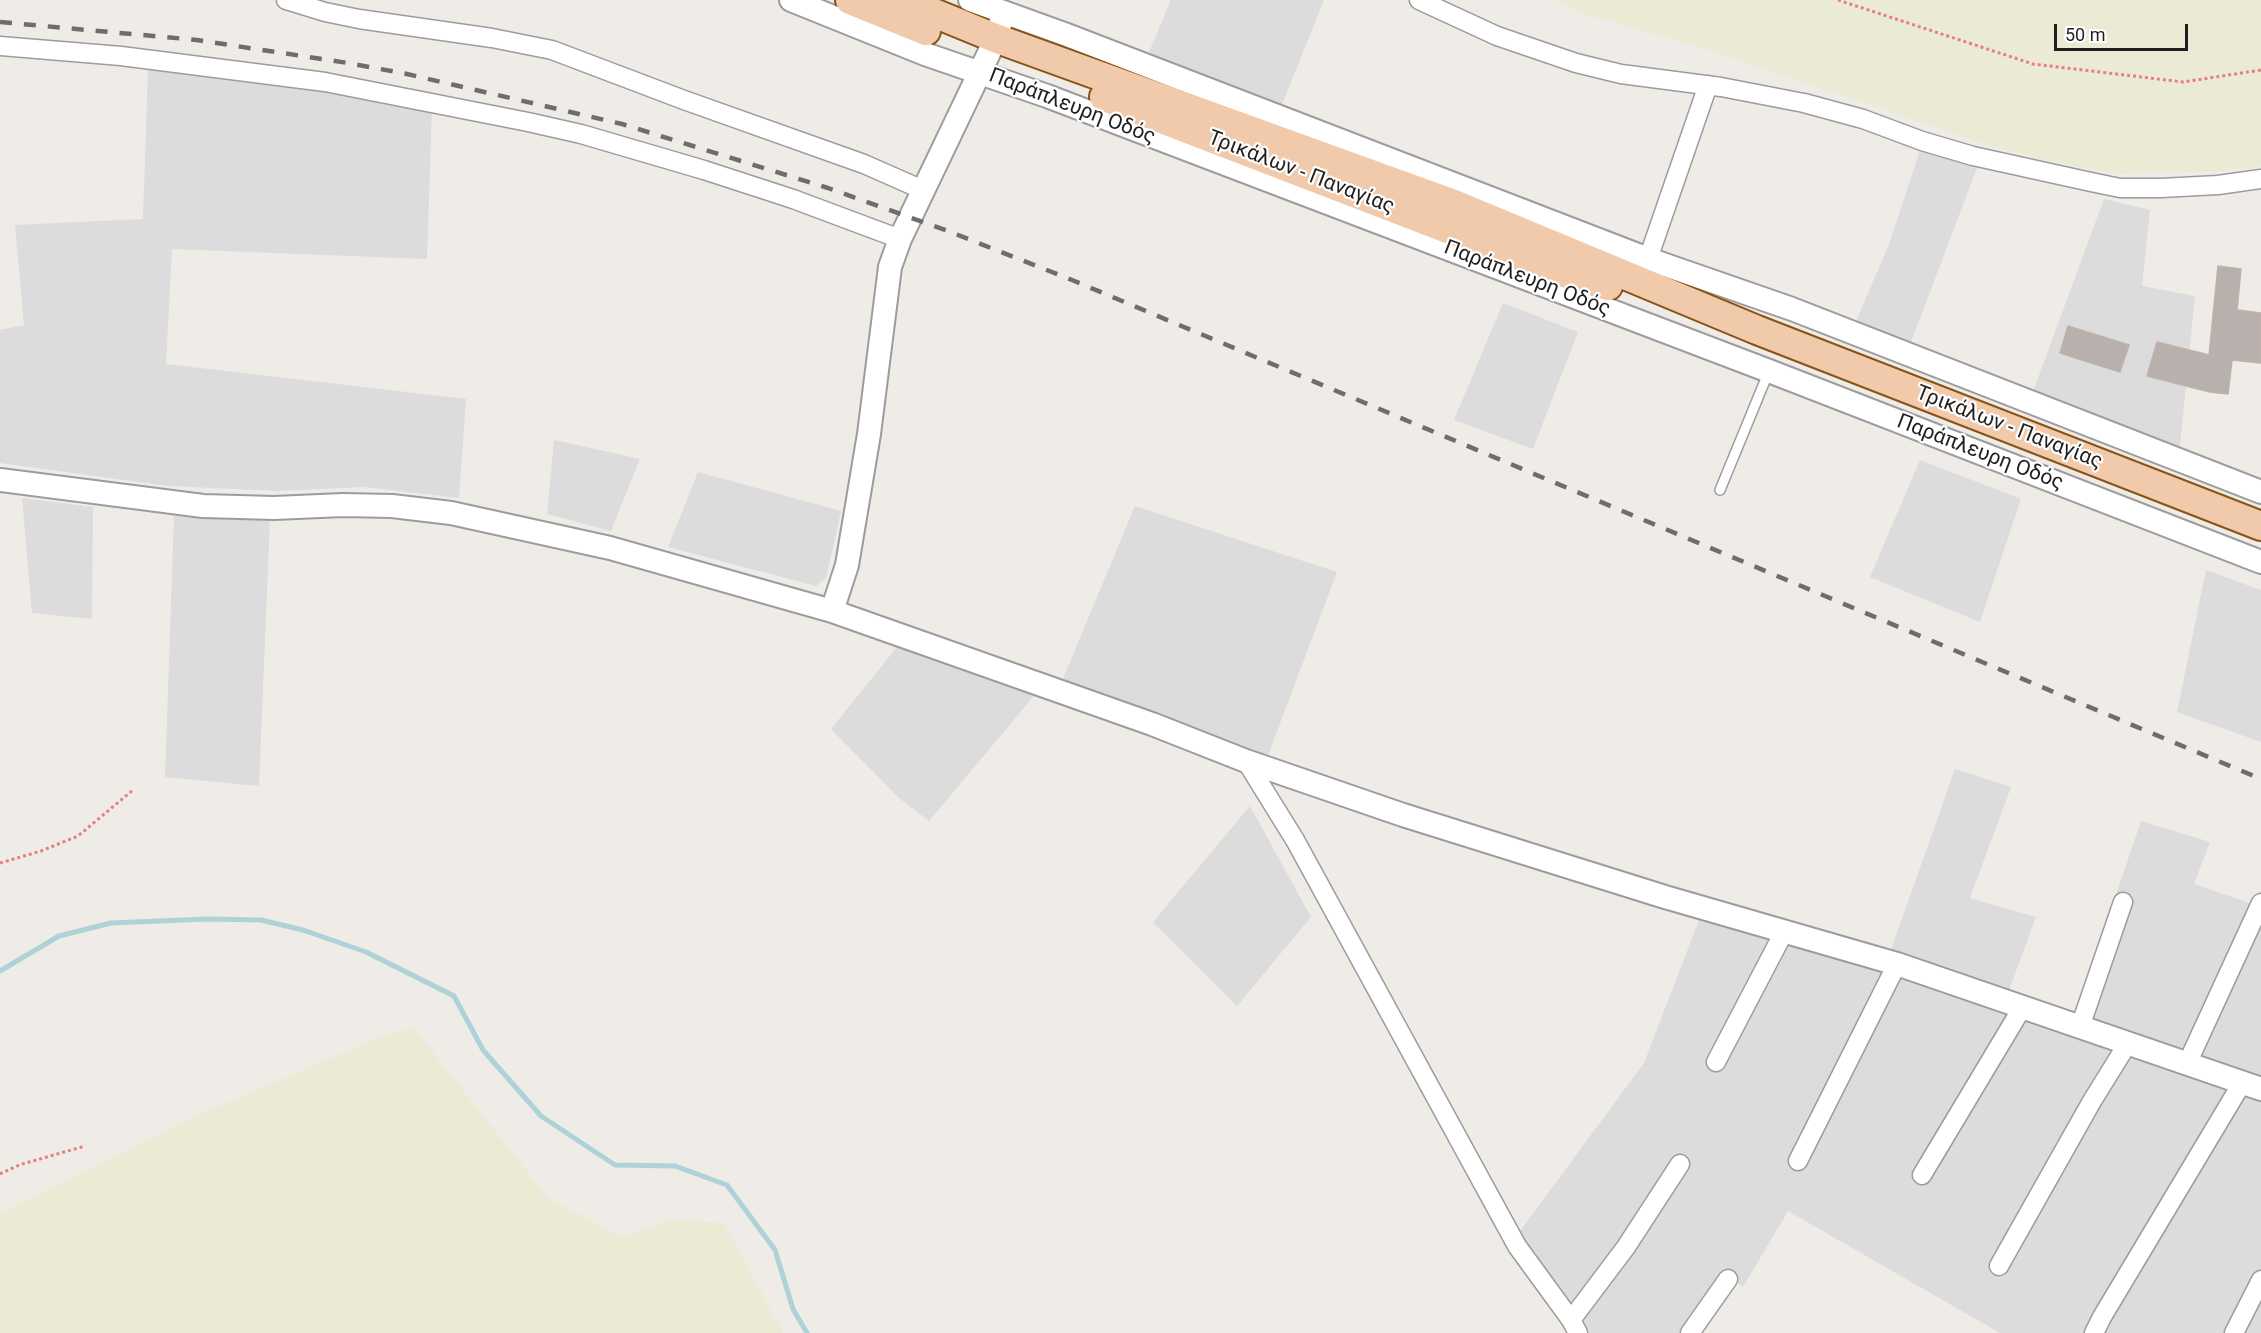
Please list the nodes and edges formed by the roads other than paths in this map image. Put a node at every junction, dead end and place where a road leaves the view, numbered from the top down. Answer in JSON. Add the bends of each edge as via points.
{"nodes":[{"id":1,"x":286,"y":0,"type":"edge"},
{"id":2,"x":791,"y":0,"type":"edge"},
{"id":3,"x":850,"y":0,"type":"edge"},
{"id":4,"x":902,"y":0,"type":"edge"},
{"id":5,"x":970,"y":0,"type":"edge"},
{"id":6,"x":1419,"y":0,"type":"edge"},
{"id":7,"x":996,"y":35,"type":"edge"},
{"id":8,"x":0,"y":46,"type":"edge"},
{"id":9,"x":1708,"y":85,"type":"junction"},
{"id":10,"x":2261,"y":179,"type":"edge"},
{"id":11,"x":923,"y":190,"type":"junction"},
{"id":12,"x":900,"y":239,"type":"junction"},
{"id":13,"x":1648,"y":259,"type":"junction"},
{"id":14,"x":1768,"y":371,"type":"junction"},
{"id":15,"x":0,"y":480,"type":"edge"},
{"id":16,"x":1720,"y":490,"type":"dead end"},
{"id":17,"x":2261,"y":492,"type":"edge"},
{"id":18,"x":2261,"y":526,"type":"edge"},
{"id":19,"x":2261,"y":562,"type":"edge"},
{"id":20,"x":832,"y":611,"type":"junction"},
{"id":21,"x":1245,"y":761,"type":"junction"},
{"id":22,"x":2123,"y":902,"type":"dead end"},
{"id":23,"x":2261,"y":903,"type":"edge"},
{"id":24,"x":1785,"y":930,"type":"junction"},
{"id":25,"x":1897,"y":964,"type":"junction"},
{"id":26,"x":2022,"y":1008,"type":"junction"},
{"id":27,"x":2080,"y":1027,"type":"junction"},
{"id":28,"x":2128,"y":1043,"type":"junction"},
{"id":29,"x":1716,"y":1062,"type":"dead end"},
{"id":30,"x":2187,"y":1064,"type":"junction"},
{"id":31,"x":2252,"y":1086,"type":"edge"},
{"id":32,"x":1798,"y":1161,"type":"dead end"},
{"id":33,"x":1680,"y":1164,"type":"dead end"},
{"id":34,"x":1922,"y":1175,"type":"dead end"},
{"id":35,"x":1999,"y":1266,"type":"dead end"},
{"id":36,"x":1728,"y":1279,"type":"dead end"},
{"id":37,"x":2261,"y":1280,"type":"edge"},
{"id":38,"x":1574,"y":1326,"type":"edge"},
{"id":39,"x":1690,"y":1333,"type":"edge"},
{"id":40,"x":2094,"y":1333,"type":"edge"},
{"id":41,"x":2234,"y":1333,"type":"edge"}],
"edges":[{"from":1,"to":11,"type":"street","via":[[358,19],[552,50],[864,164]]},
{"from":2,"to":7,"type":"street","name":"Παράπλευρη Οδός","via":[[925,54]]},
{"from":3,"to":7,"type":"main road","name":"Τρικάλων - Παναγίας","via":[[938,36]]},
{"from":4,"to":7,"type":"main road","name":"Τρικάλων - Παναγίας"},
{"from":5,"to":7,"type":"street","name":"Παράπλευρη Οδός"},
{"from":6,"to":9,"type":"street","via":[[1497,36],[1576,63],[1621,74]]},
{"from":7,"to":11,"type":"street"},
{"from":7,"to":13,"type":"street","name":"Παράπλευρη Οδός"},
{"from":7,"to":14,"type":"street","name":"Παράπλευρη Οδός"},
{"from":7,"to":18,"type":"main road","name":"Τρικάλων - Παναγίας","via":[[1554,270],[1757,330]]},
{"from":8,"to":12,"type":"street","via":[[122,56],[325,82],[528,122],[704,170]]},
{"from":9,"to":10,"type":"street","via":[[1804,103],[1974,156],[2120,188],[2218,185]]},
{"from":9,"to":13,"type":"street"},
{"from":11,"to":12,"type":"street"},
{"from":12,"to":20,"type":"street","via":[[887,287],[869,434],[847,565]]},
{"from":13,"to":17,"type":"street","name":"Παράπλευρη Οδός","via":[[1792,309]]},
{"from":14,"to":16,"type":"lane"},
{"from":14,"to":19,"type":"street","name":"Παράπλευρη Οδός"},
{"from":15,"to":20,"type":"street","via":[[202,506],[383,506],[451,513],[610,548]]},
{"from":20,"to":21,"type":"street","via":[[1152,724]]},
{"from":21,"to":24,"type":"street","via":[[1654,894]]},
{"from":21,"to":38,"type":"street","via":[[1295,840],[1517,1246]]},
{"from":22,"to":27,"type":"street"},
{"from":23,"to":30,"type":"street"},
{"from":24,"to":25,"type":"street"},
{"from":24,"to":29,"type":"street"},
{"from":25,"to":26,"type":"street"},
{"from":25,"to":32,"type":"street"},
{"from":26,"to":27,"type":"street"},
{"from":26,"to":34,"type":"street"},
{"from":27,"to":28,"type":"street"},
{"from":28,"to":30,"type":"street"},
{"from":28,"to":35,"type":"street"},
{"from":30,"to":31,"type":"street"},
{"from":31,"to":40,"type":"street"},
{"from":33,"to":38,"type":"street"},
{"from":36,"to":39,"type":"street"},
{"from":37,"to":41,"type":"street"}]}
